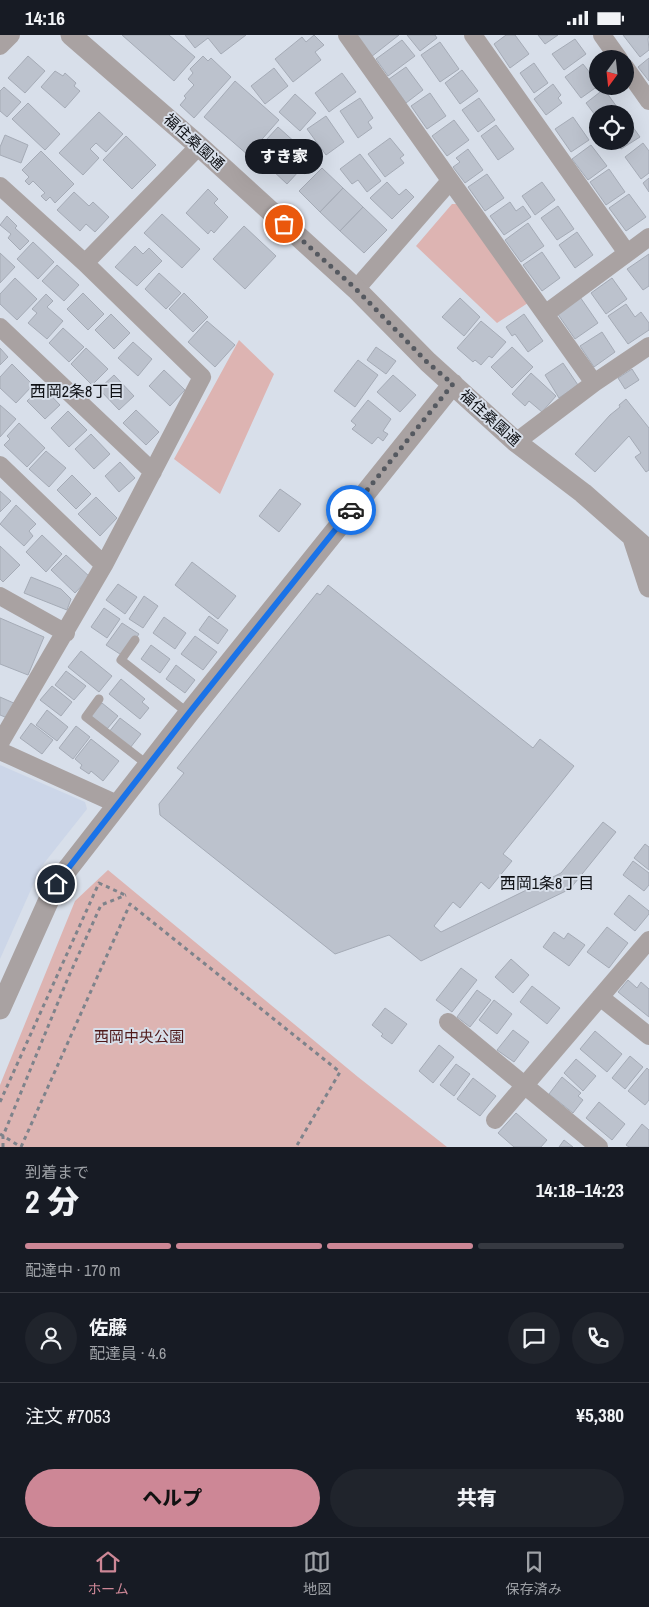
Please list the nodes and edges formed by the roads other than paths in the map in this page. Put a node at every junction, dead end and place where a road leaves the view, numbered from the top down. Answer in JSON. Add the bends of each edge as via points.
{"nodes":[{"id":1,"x":11,"y":35,"type":"edge"},
{"id":2,"x":73,"y":35,"type":"edge"},
{"id":3,"x":347,"y":35,"type":"edge"},
{"id":4,"x":474,"y":35,"type":"edge"},
{"id":5,"x":602,"y":35,"type":"edge"},
{"id":6,"x":0,"y":46,"type":"edge"},
{"id":7,"x":613,"y":50,"type":"edge"},
{"id":8,"x":634,"y":80,"type":"edge"},
{"id":9,"x":649,"y":101,"type":"edge"},
{"id":10,"x":199,"y":146,"type":"junction"},
{"id":11,"x":450,"y":181,"type":"junction"},
{"id":12,"x":0,"y":186,"type":"edge"},
{"id":13,"x":649,"y":237,"type":"edge"},
{"id":14,"x":627,"y":253,"type":"junction"},
{"id":15,"x":85,"y":263,"type":"junction"},
{"id":16,"x":356,"y":289,"type":"junction"},
{"id":17,"x":545,"y":313,"type":"junction"},
{"id":18,"x":0,"y":327,"type":"edge"},
{"id":19,"x":649,"y":346,"type":"edge"},
{"id":20,"x":594,"y":383,"type":"junction"},
{"id":21,"x":453,"y":384,"type":"junction"},
{"id":22,"x":516,"y":442,"type":"junction"},
{"id":23,"x":0,"y":465,"type":"edge"},
{"id":24,"x":153,"y":472,"type":"junction"},
{"id":25,"x":641,"y":538,"type":"edge"},
{"id":26,"x":649,"y":551,"type":"edge"},
{"id":27,"x":104,"y":565,"type":"junction"},
{"id":28,"x":649,"y":587,"type":"edge"},
{"id":29,"x":0,"y":596,"type":"edge"},
{"id":30,"x":66,"y":633,"type":"junction"},
{"id":31,"x":135,"y":640,"type":"dead end"},
{"id":32,"x":99,"y":699,"type":"dead end"},
{"id":33,"x":189,"y":713,"type":"junction"},
{"id":34,"x":0,"y":743,"type":"edge"},
{"id":35,"x":0,"y":751,"type":"edge"},
{"id":36,"x":148,"y":765,"type":"junction"},
{"id":37,"x":117,"y":804,"type":"junction"},
{"id":38,"x":649,"y":940,"type":"edge"},
{"id":39,"x":600,"y":997,"type":"junction"},
{"id":40,"x":0,"y":1009,"type":"edge"},
{"id":41,"x":448,"y":1022,"type":"dead end"},
{"id":42,"x":649,"y":1036,"type":"edge"},
{"id":43,"x":526,"y":1086,"type":"junction"},
{"id":44,"x":495,"y":1121,"type":"dead end"},
{"id":45,"x":599,"y":1147,"type":"edge"}],
"edges":[{"from":1,"to":6,"type":"street"},
{"from":2,"to":10,"type":"street","name":"福住桑園通"},
{"from":3,"to":11,"type":"street"},
{"from":4,"to":14,"type":"street"},
{"from":5,"to":7,"type":"street"},
{"from":8,"to":9,"type":"street"},
{"from":10,"to":15,"type":"street"},
{"from":10,"to":16,"type":"street","name":"福住桑園通"},
{"from":11,"to":16,"type":"street"},
{"from":11,"to":17,"type":"street"},
{"from":12,"to":15,"type":"street"},
{"from":13,"to":14,"type":"street"},
{"from":14,"to":17,"type":"street"},
{"from":15,"to":24,"type":"street","via":[[202,377]]},
{"from":16,"to":21,"type":"street","name":"福住桑園通"},
{"from":17,"to":20,"type":"street"},
{"from":18,"to":24,"type":"street"},
{"from":19,"to":20,"type":"street"},
{"from":20,"to":22,"type":"street"},
{"from":21,"to":22,"type":"street","name":"福住桑園通"},
{"from":21,"to":33,"type":"street"},
{"from":22,"to":25,"type":"street","name":"福住桑園通"},
{"from":23,"to":27,"type":"street"},
{"from":24,"to":27,"type":"street"},
{"from":25,"to":26,"type":"street","name":"福住桑園通"},
{"from":25,"to":28,"type":"street"},
{"from":27,"to":30,"type":"street"},
{"from":29,"to":30,"type":"street"},
{"from":30,"to":34,"type":"street"},
{"from":31,"to":33,"type":"lane","via":[[121,660]]},
{"from":32,"to":36,"type":"lane","via":[[86,717]]},
{"from":33,"to":36,"type":"street"},
{"from":35,"to":37,"type":"street"},
{"from":36,"to":37,"type":"street"},
{"from":37,"to":40,"type":"street","via":[[56,884]]},
{"from":38,"to":39,"type":"street"},
{"from":39,"to":42,"type":"street"},
{"from":39,"to":43,"type":"street"},
{"from":41,"to":43,"type":"street"},
{"from":43,"to":44,"type":"street"},
{"from":43,"to":45,"type":"street"}]}
